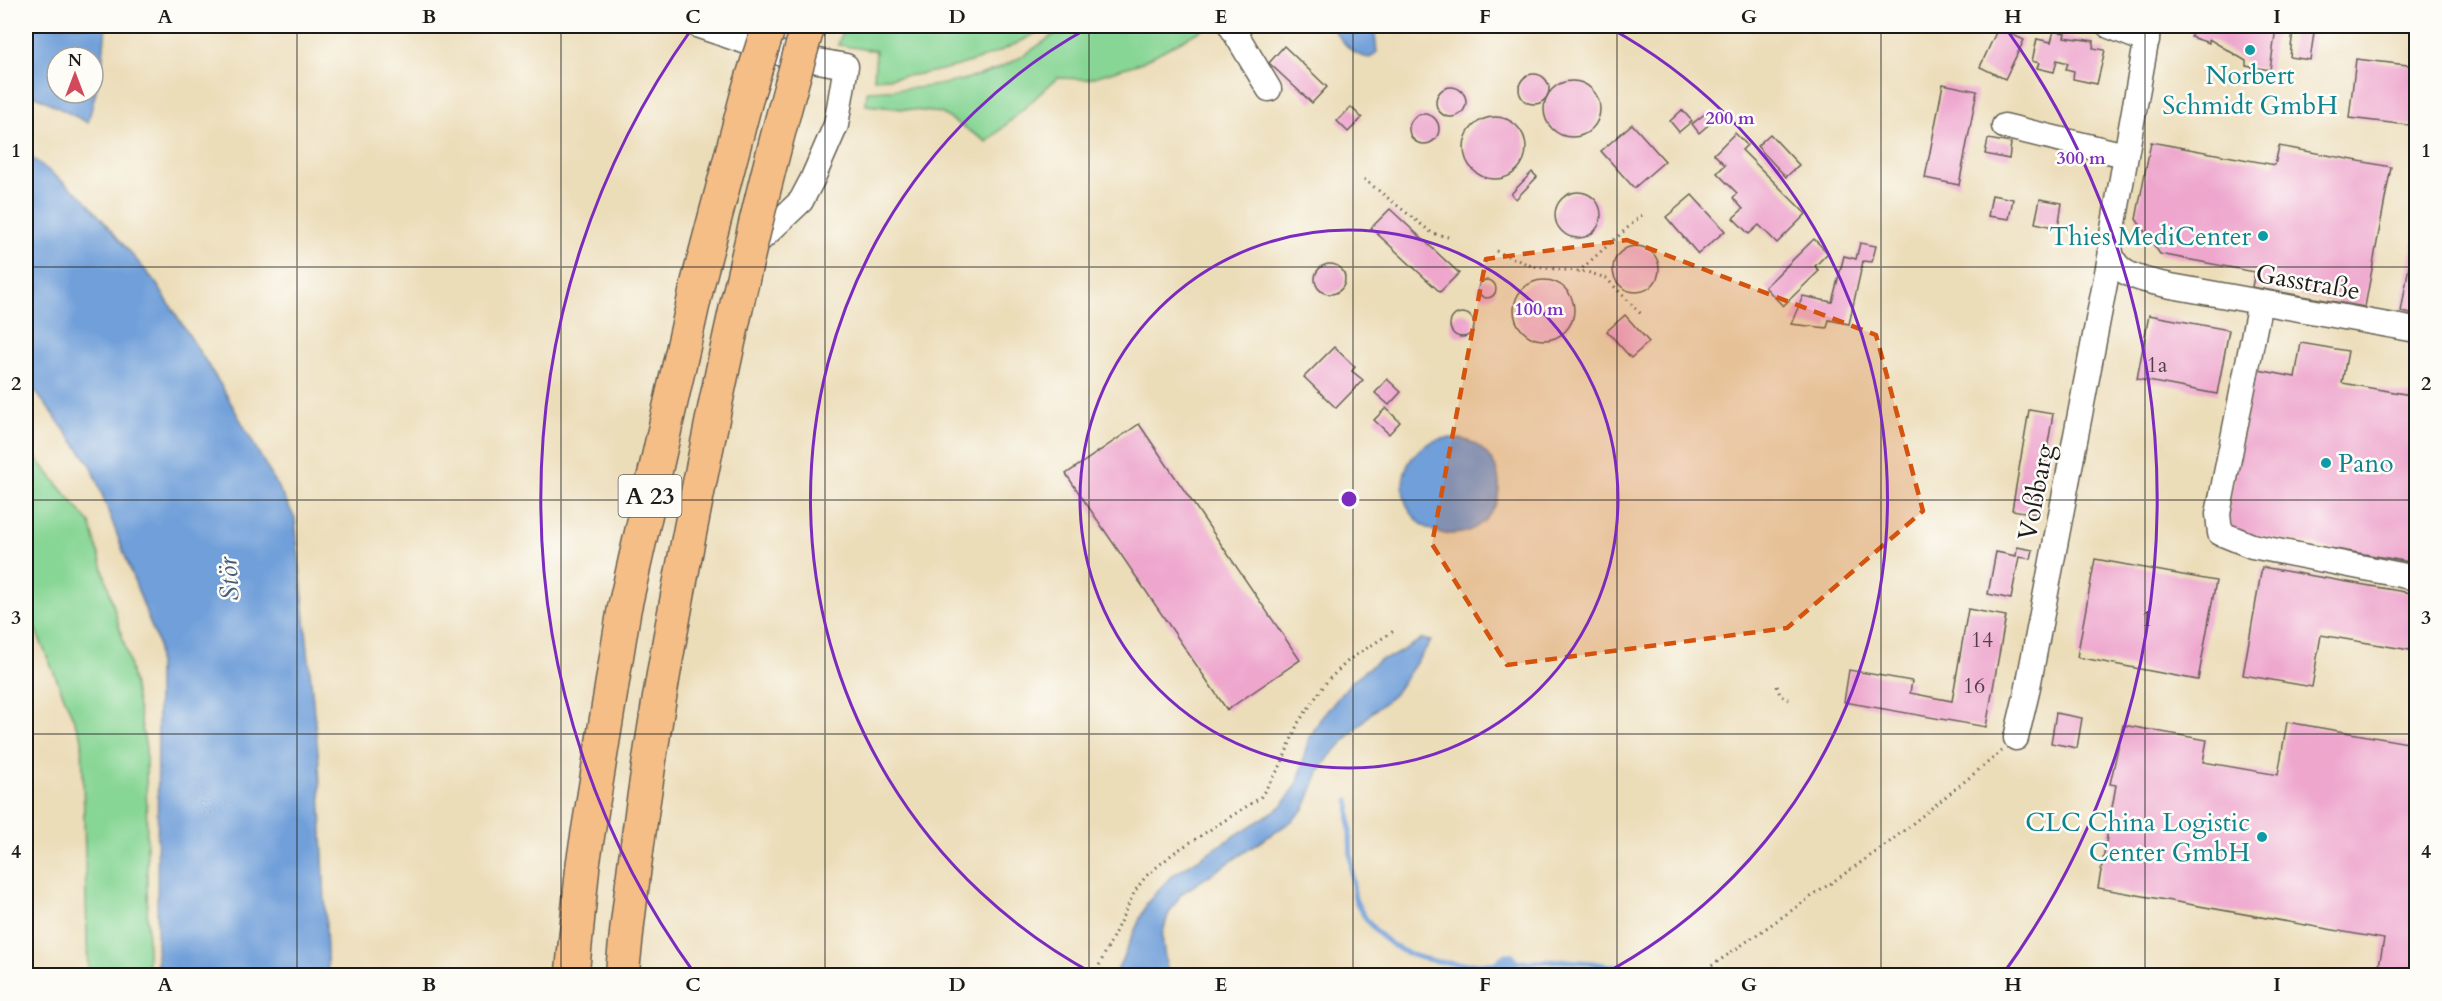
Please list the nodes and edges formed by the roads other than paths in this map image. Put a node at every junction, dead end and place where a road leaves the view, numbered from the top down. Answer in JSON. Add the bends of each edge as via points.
{"nodes":[{"id":1,"x":699,"y":26,"type":"edge"},
{"id":2,"x":769,"y":26,"type":"edge"},
{"id":3,"x":808,"y":26,"type":"edge"},
{"id":4,"x":1232,"y":26,"type":"edge"},
{"id":5,"x":2109,"y":26,"type":"edge"},
{"id":6,"x":2148,"y":33,"type":"edge"},
{"id":7,"x":1269,"y":89,"type":"dead end"},
{"id":8,"x":2004,"y":126,"type":"dead end"},
{"id":9,"x":2125,"y":155,"type":"junction"},
{"id":10,"x":2110,"y":257,"type":"junction"},
{"id":11,"x":2260,"y":302,"type":"junction"},
{"id":12,"x":2416,"y":330,"type":"edge"},
{"id":13,"x":2416,"y":578,"type":"edge"},
{"id":14,"x":2016,"y":738,"type":"road end"},
{"id":15,"x":572,"y":975,"type":"edge"},
{"id":16,"x":610,"y":975,"type":"edge"},
{"id":17,"x":622,"y":975,"type":"edge"}],
"edges":[{"from":1,"to":16,"type":"street","via":[[785,55],[846,66],[836,125],[801,201],[735,263],[670,565],[629,812]]},
{"from":2,"to":15,"type":"highway","number":"A 23","bridge":true,"via":[[698,282],[624,610],[583,864]]},
{"from":3,"to":17,"type":"highway","number":"A 23","bridge":true,"via":[[738,293],[671,621],[633,868]]},
{"from":4,"to":7,"type":"street"},
{"from":5,"to":6,"type":"street"},
{"from":6,"to":9,"type":"street"},
{"from":8,"to":9,"type":"street"},
{"from":9,"to":10,"type":"street"},
{"from":10,"to":11,"type":"street","name":"Gasstraße","via":[[2117,267],[2135,276]]},
{"from":10,"to":14,"type":"street","name":"Voßbarg"},
{"from":11,"to":12,"type":"street","name":"Gasstraße"},
{"from":11,"to":13,"type":"street","via":[[2218,514],[2220,533],[2252,546]]}]}
